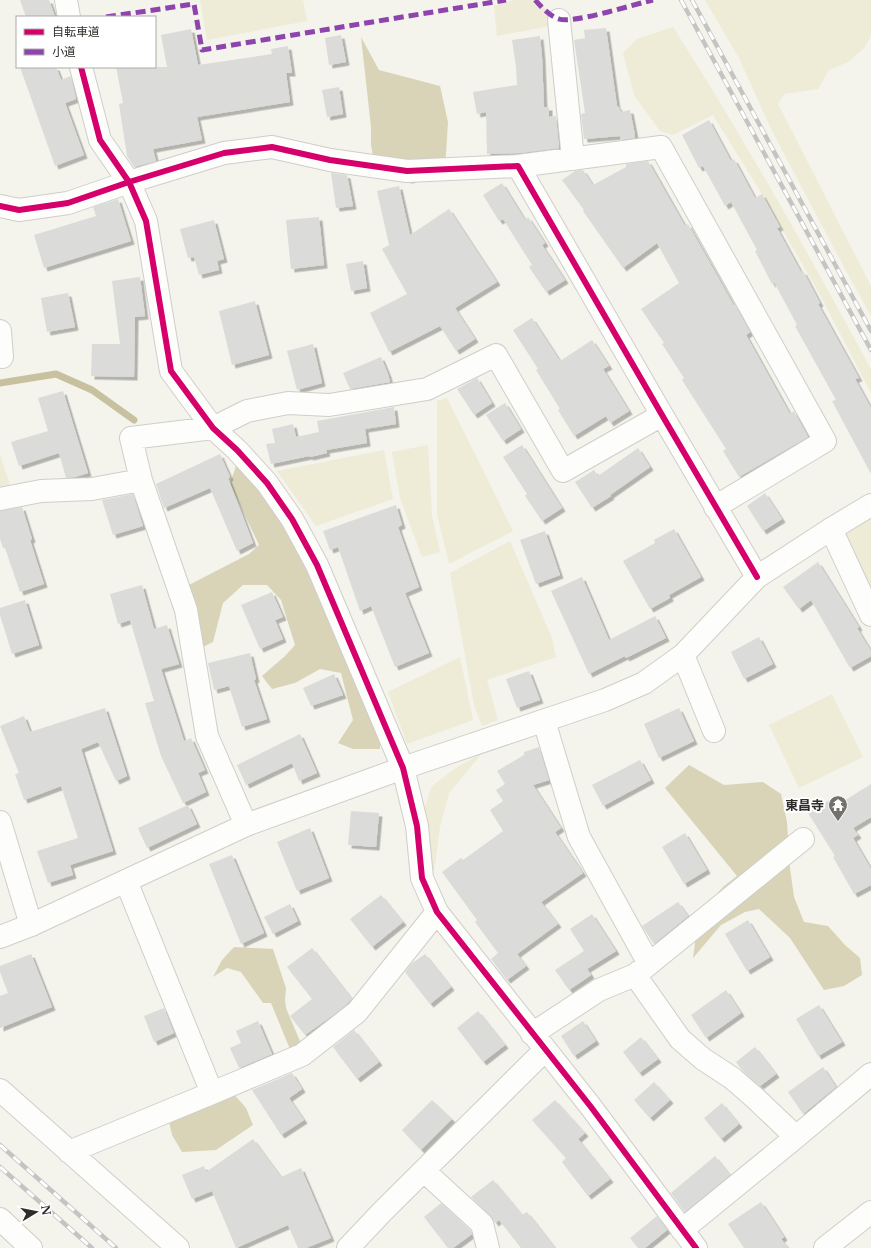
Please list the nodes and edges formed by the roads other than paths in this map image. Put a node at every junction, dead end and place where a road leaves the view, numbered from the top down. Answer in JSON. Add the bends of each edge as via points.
{"nodes":[{"id":1,"x":66,"y":0,"type":"edge"},
{"id":2,"x":70,"y":16,"type":"edge"},
{"id":3,"x":559,"y":20,"type":"dead end"},
{"id":4,"x":81,"y":68,"type":"edge"},
{"id":5,"x":573,"y":159,"type":"junction"},
{"id":6,"x":518,"y":166,"type":"junction"},
{"id":7,"x":130,"y":182,"type":"junction"},
{"id":8,"x":0,"y":206,"type":"edge"},
{"id":9,"x":0,"y":331,"type":"edge"},
{"id":10,"x":2,"y":357,"type":"dead end"},
{"id":11,"x":662,"y":415,"type":"junction"},
{"id":12,"x":213,"y":428,"type":"junction"},
{"id":13,"x":140,"y":480,"type":"junction"},
{"id":14,"x":0,"y":500,"type":"edge"},
{"id":15,"x":871,"y":505,"type":"edge"},
{"id":16,"x":715,"y":507,"type":"junction"},
{"id":17,"x":831,"y":529,"type":"junction"},
{"id":18,"x":757,"y":577,"type":"junction"},
{"id":19,"x":871,"y":615,"type":"edge"},
{"id":20,"x":683,"y":656,"type":"junction"},
{"id":21,"x":544,"y":721,"type":"junction"},
{"id":22,"x":714,"y":730,"type":"dead end"},
{"id":23,"x":403,"y":768,"type":"junction"},
{"id":24,"x":0,"y":822,"type":"edge"},
{"id":25,"x":246,"y":825,"type":"junction"},
{"id":26,"x":803,"y":839,"type":"dead end"},
{"id":27,"x":126,"y":881,"type":"junction"},
{"id":28,"x":437,"y":912,"type":"junction"},
{"id":29,"x":31,"y":925,"type":"junction"},
{"id":30,"x":0,"y":937,"type":"edge"},
{"id":31,"x":642,"y":970,"type":"junction"},
{"id":32,"x":539,"y":1042,"type":"junction"},
{"id":33,"x":871,"y":1074,"type":"edge"},
{"id":34,"x":0,"y":1090,"type":"edge"},
{"id":35,"x":212,"y":1093,"type":"junction"},
{"id":36,"x":796,"y":1137,"type":"junction"},
{"id":37,"x":69,"y":1152,"type":"junction"},
{"id":38,"x":424,"y":1171,"type":"junction"},
{"id":39,"x":871,"y":1212,"type":"edge"},
{"id":40,"x":0,"y":1219,"type":"edge"},
{"id":41,"x":682,"y":1230,"type":"junction"},
{"id":42,"x":31,"y":1248,"type":"edge"},
{"id":43,"x":178,"y":1248,"type":"edge"},
{"id":44,"x":348,"y":1248,"type":"edge"},
{"id":45,"x":488,"y":1248,"type":"edge"},
{"id":46,"x":696,"y":1248,"type":"edge"},
{"id":47,"x":825,"y":1248,"type":"edge"}],
"edges":[{"from":1,"to":2,"type":"street"},
{"from":3,"to":5,"type":"street"},
{"from":4,"to":7,"type":"street","via":[[100,140]]},
{"from":5,"to":6,"type":"street"},
{"from":5,"to":16,"type":"street","via":[[661,147],[825,441]]},
{"from":6,"to":7,"type":"street","via":[[406,171],[330,160],[272,147],[224,153]]},
{"from":6,"to":11,"type":"street"},
{"from":7,"to":8,"type":"street","via":[[68,203],[19,210]]},
{"from":7,"to":12,"type":"street","via":[[146,221],[171,371]]},
{"from":9,"to":10,"type":"street"},
{"from":11,"to":12,"type":"street","via":[[563,471],[496,355],[427,389],[329,405],[288,403],[247,411]]},
{"from":11,"to":16,"type":"street"},
{"from":12,"to":13,"type":"street","via":[[131,438]]},
{"from":12,"to":23,"type":"street","via":[[237,450],[266,483],[292,519],[316,565]]},
{"from":13,"to":14,"type":"street","via":[[92,489],[41,491]]},
{"from":13,"to":25,"type":"street","via":[[186,610],[207,736]]},
{"from":15,"to":17,"type":"street"},
{"from":16,"to":18,"type":"street"},
{"from":17,"to":18,"type":"street"},
{"from":17,"to":19,"type":"street"},
{"from":18,"to":20,"type":"street"},
{"from":20,"to":21,"type":"street","via":[[644,683],[605,700]]},
{"from":20,"to":22,"type":"street"},
{"from":21,"to":23,"type":"street"},
{"from":21,"to":31,"type":"street","via":[[579,837]]},
{"from":23,"to":25,"type":"street"},
{"from":23,"to":28,"type":"street","via":[[417,826],[422,878]]},
{"from":24,"to":29,"type":"street"},
{"from":25,"to":27,"type":"street"},
{"from":26,"to":31,"type":"street"},
{"from":27,"to":29,"type":"street"},
{"from":27,"to":35,"type":"street"},
{"from":28,"to":32,"type":"street"},
{"from":28,"to":35,"type":"street","via":[[357,1012],[302,1055]]},
{"from":29,"to":30,"type":"street"},
{"from":31,"to":32,"type":"street","via":[[599,990]]},
{"from":31,"to":36,"type":"street","via":[[680,1039],[703,1059],[732,1078]]},
{"from":32,"to":38,"type":"street"},
{"from":32,"to":41,"type":"street","via":[[591,1107]]},
{"from":33,"to":36,"type":"street"},
{"from":34,"to":37,"type":"street"},
{"from":35,"to":37,"type":"street"},
{"from":36,"to":41,"type":"street"},
{"from":37,"to":43,"type":"street"},
{"from":38,"to":44,"type":"street"},
{"from":38,"to":45,"type":"street","via":[[482,1224]]},
{"from":39,"to":47,"type":"street"},
{"from":40,"to":42,"type":"street"},
{"from":41,"to":46,"type":"street"}]}
